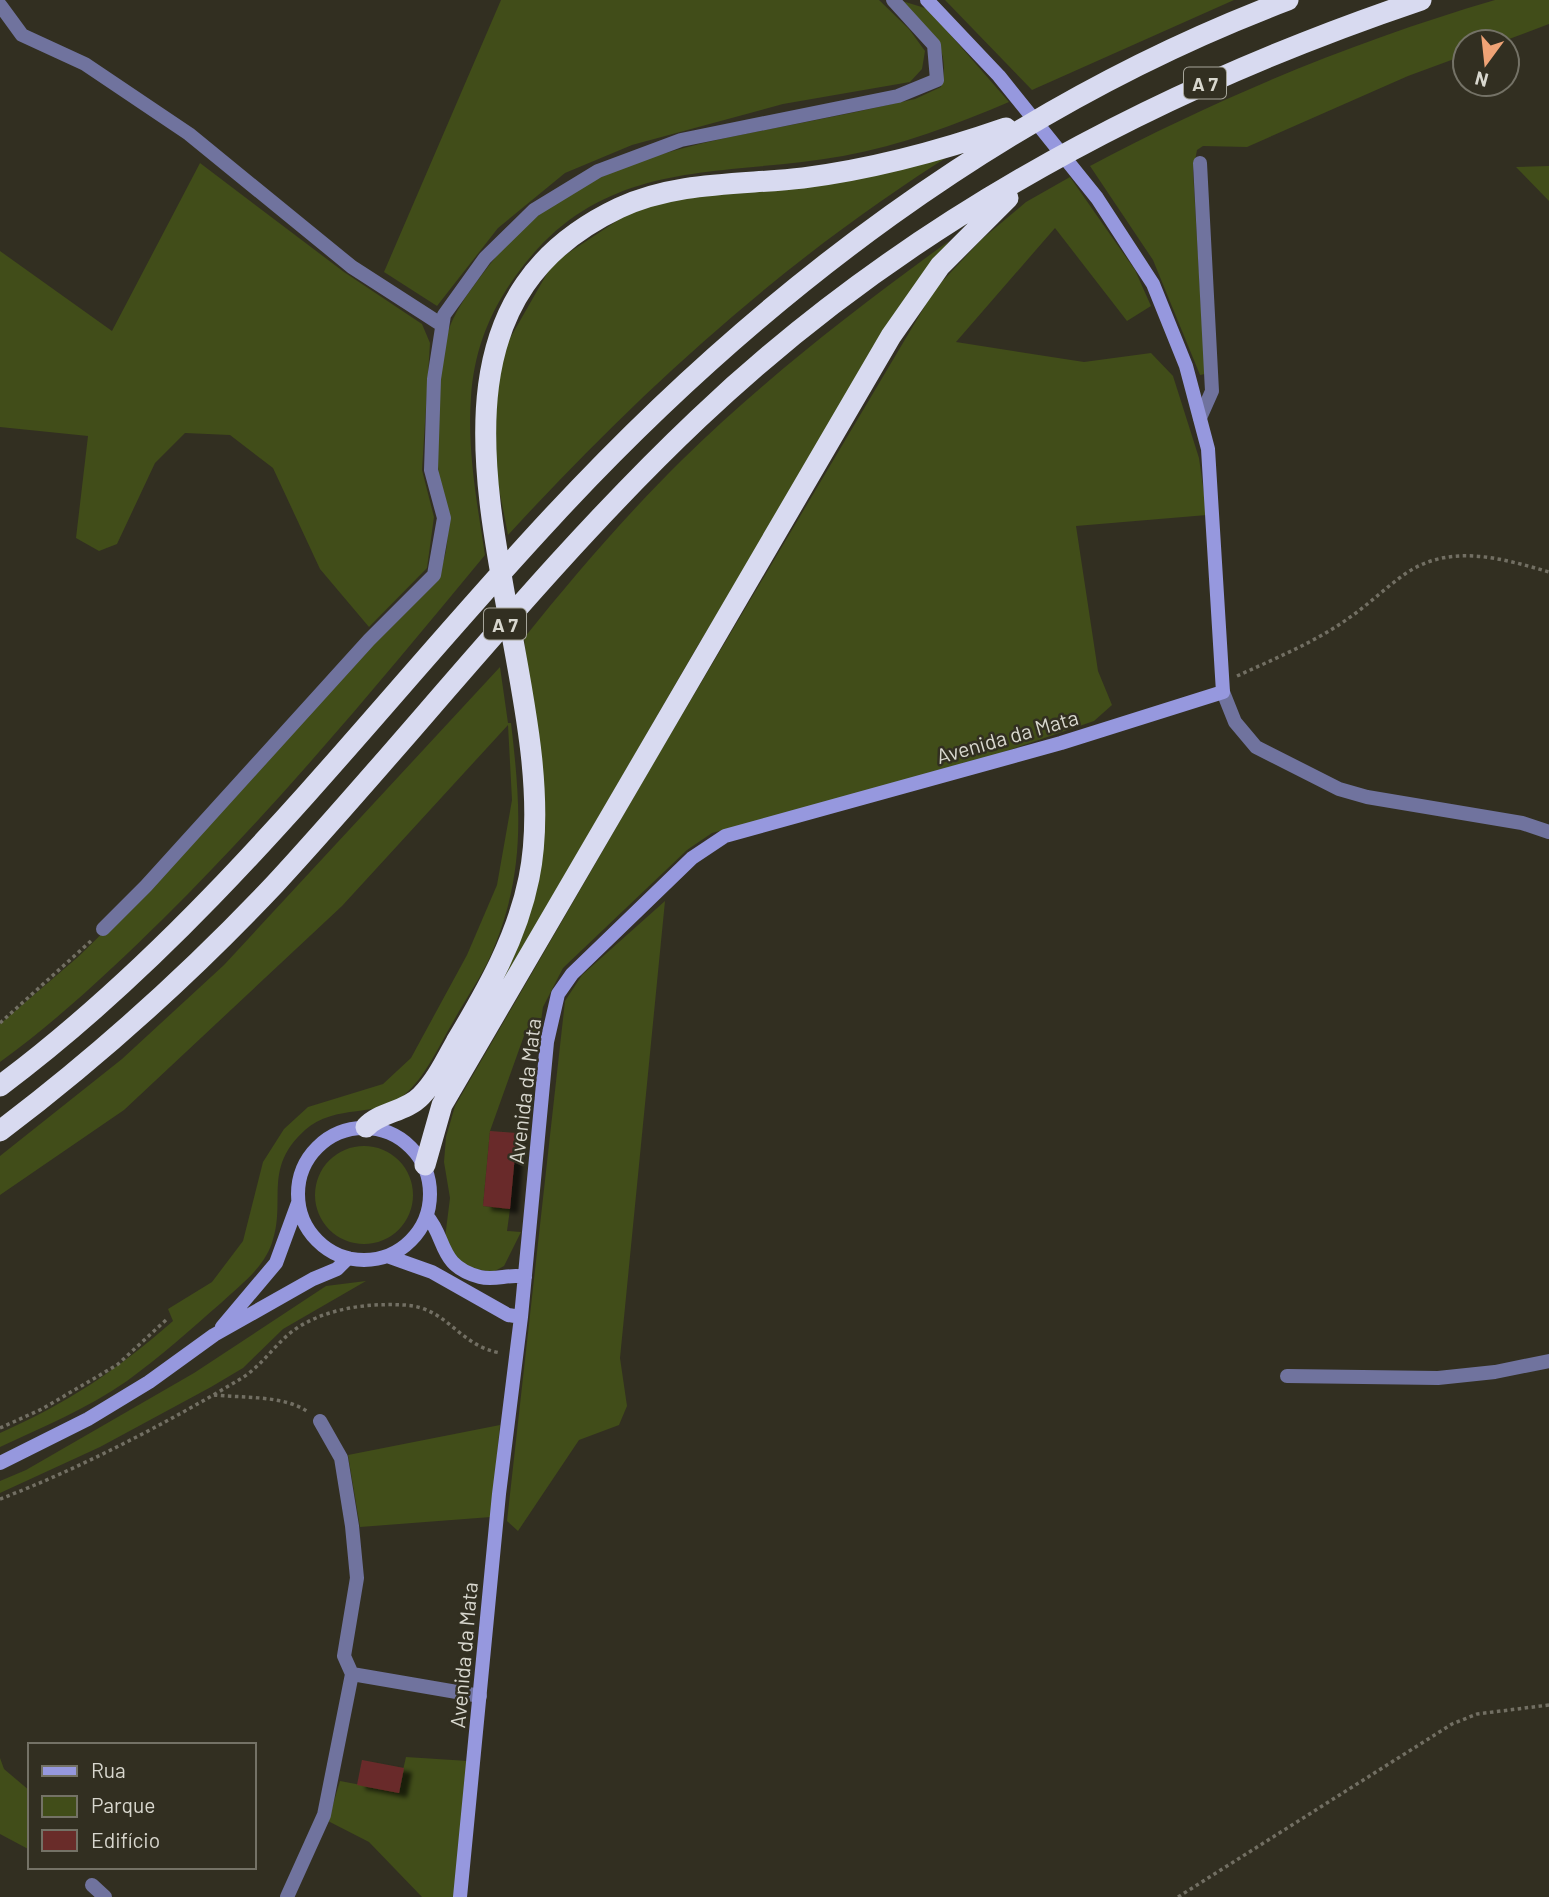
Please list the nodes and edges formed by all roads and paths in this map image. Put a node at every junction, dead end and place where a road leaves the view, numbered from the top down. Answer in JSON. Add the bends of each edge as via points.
{"nodes":[{"id":1,"x":892,"y":0,"type":"edge"},
{"id":2,"x":927,"y":0,"type":"edge"},
{"id":3,"x":1288,"y":0,"type":"edge"},
{"id":4,"x":1421,"y":0,"type":"edge"},
{"id":5,"x":0,"y":5,"type":"edge"},
{"id":6,"x":1044,"y":114,"type":"junction"},
{"id":7,"x":1048,"y":163,"type":"junction"},
{"id":8,"x":1200,"y":163,"type":"dead end"},
{"id":9,"x":442,"y":325,"type":"junction"},
{"id":10,"x":1200,"y":418,"type":"junction"},
{"id":11,"x":1549,"y":572,"type":"edge"},
{"id":12,"x":1223,"y":687,"type":"junction"},
{"id":13,"x":1549,"y":832,"type":"edge"},
{"id":14,"x":103,"y":929,"type":"joint"},
{"id":15,"x":0,"y":1023,"type":"edge"},
{"id":16,"x":0,"y":1086,"type":"edge"},
{"id":17,"x":366,"y":1127,"type":"junction"},
{"id":18,"x":0,"y":1131,"type":"edge"},
{"id":19,"x":425,"y":1165,"type":"junction"},
{"id":20,"x":298,"y":1203,"type":"junction"},
{"id":21,"x":427,"y":1216,"type":"junction"},
{"id":22,"x":387,"y":1256,"type":"junction"},
{"id":23,"x":348,"y":1258,"type":"junction"},
{"id":24,"x":525,"y":1277,"type":"junction"},
{"id":25,"x":521,"y":1317,"type":"junction"},
{"id":26,"x":166,"y":1320,"type":"dead end"},
{"id":27,"x":214,"y":1335,"type":"junction"},
{"id":28,"x":517,"y":1355,"type":"junction"},
{"id":29,"x":1549,"y":1361,"type":"edge"},
{"id":30,"x":1286,"y":1376,"type":"dead end"},
{"id":31,"x":211,"y":1395,"type":"junction"},
{"id":32,"x":320,"y":1421,"type":"joint"},
{"id":33,"x":0,"y":1428,"type":"edge"},
{"id":34,"x":0,"y":1463,"type":"edge"},
{"id":35,"x":0,"y":1499,"type":"edge"},
{"id":36,"x":352,"y":1674,"type":"junction"},
{"id":37,"x":480,"y":1696,"type":"junction"},
{"id":38,"x":1549,"y":1705,"type":"edge"},
{"id":39,"x":92,"y":1885,"type":"dead end"},
{"id":40,"x":105,"y":1897,"type":"edge"},
{"id":41,"x":287,"y":1897,"type":"edge"},
{"id":42,"x":460,"y":1897,"type":"edge"},
{"id":43,"x":1178,"y":1897,"type":"edge"}],
"edges":[{"from":1,"to":9,"type":"street","via":[[934,44],[937,80],[898,96],[681,140],[598,171],[534,210],[485,258],[444,315]]},
{"from":2,"to":10,"type":"street","via":[[999,76],[1097,198],[1153,284],[1186,366]]},
{"from":3,"to":6,"type":"highway","number":"A 7","via":[[1158,55]]},
{"from":4,"to":7,"type":"highway","number":"A 7","via":[[1244,66]]},
{"from":5,"to":9,"type":"street","via":[[22,35],[85,64],[190,134],[352,267]]},
{"from":6,"to":16,"type":"highway","number":"A 7","via":[[835,256],[710,359],[560,509],[201,908],[105,1000]]},
{"from":6,"to":17,"type":"highway","via":[[880,165],[653,195],[620,208],[566,242],[524,289],[507,318],[492,360],[484,413],[494,516],[533,780],[530,876],[514,933],[428,1088],[410,1105]]},
{"from":7,"to":18,"type":"highway","number":"A 7","via":[[921,239],[818,315],[735,385],[573,547],[347,804],[201,959],[117,1038]]},
{"from":7,"to":19,"type":"highway","via":[[961,242],[891,336],[442,1105]]},
{"from":8,"to":10,"type":"street","via":[[1212,391]]},
{"from":9,"to":14,"type":"street","via":[[434,379],[431,470],[444,518],[434,575]]},
{"from":10,"to":12,"type":"street","via":[[1214,512]]},
{"from":11,"to":12,"type":"path","via":[[1485,556],[1459,554],[1429,561],[1346,620]]},
{"from":12,"to":13,"type":"street","via":[[1235,722],[1256,747],[1339,789]]},
{"from":12,"to":24,"type":"street","name":"Avenida da Mata","via":[[1061,743],[725,836],[692,858],[572,974],[558,994],[547,1042]]},
{"from":14,"to":15,"type":"path"},
{"from":17,"to":19,"type":"street","via":[[400,1138]]},
{"from":17,"to":20,"type":"street","via":[[347,1129],[314,1150],[298,1184]]},
{"from":19,"to":21,"type":"street","via":[[431,1190]]},
{"from":20,"to":23,"type":"street","via":[[315,1238]]},
{"from":20,"to":27,"type":"street","via":[[276,1263]]},
{"from":21,"to":22,"type":"street","via":[[404,1247]]},
{"from":21,"to":24,"type":"street","via":[[442,1248],[459,1267],[482,1278]]},
{"from":22,"to":23,"type":"street"},
{"from":22,"to":25,"type":"street","via":[[432,1272],[508,1315]]},
{"from":23,"to":27,"type":"street","via":[[337,1269]]},
{"from":24,"to":25,"type":"street","name":"Avenida da Mata"},
{"from":25,"to":28,"type":"street","name":"Avenida da Mata"},
{"from":26,"to":33,"type":"path","via":[[117,1365]]},
{"from":27,"to":34,"type":"street","via":[[107,1408]]},
{"from":28,"to":31,"type":"path","via":[[485,1350],[435,1311],[370,1304],[296,1328],[244,1377]]},
{"from":28,"to":37,"type":"street","name":"Avenida da Mata"},
{"from":29,"to":30,"type":"street","via":[[1438,1378]]},
{"from":31,"to":32,"type":"path","via":[[302,1407]]},
{"from":31,"to":35,"type":"path","via":[[118,1445]]},
{"from":32,"to":36,"type":"street","via":[[341,1458],[352,1526],[357,1578],[344,1656]]},
{"from":36,"to":37,"type":"street"},
{"from":36,"to":41,"type":"street","via":[[324,1815]]},
{"from":37,"to":42,"type":"street","name":"Avenida da Mata"},
{"from":38,"to":43,"type":"path","via":[[1478,1714],[1452,1724]]},
{"from":39,"to":40,"type":"street"}]}
